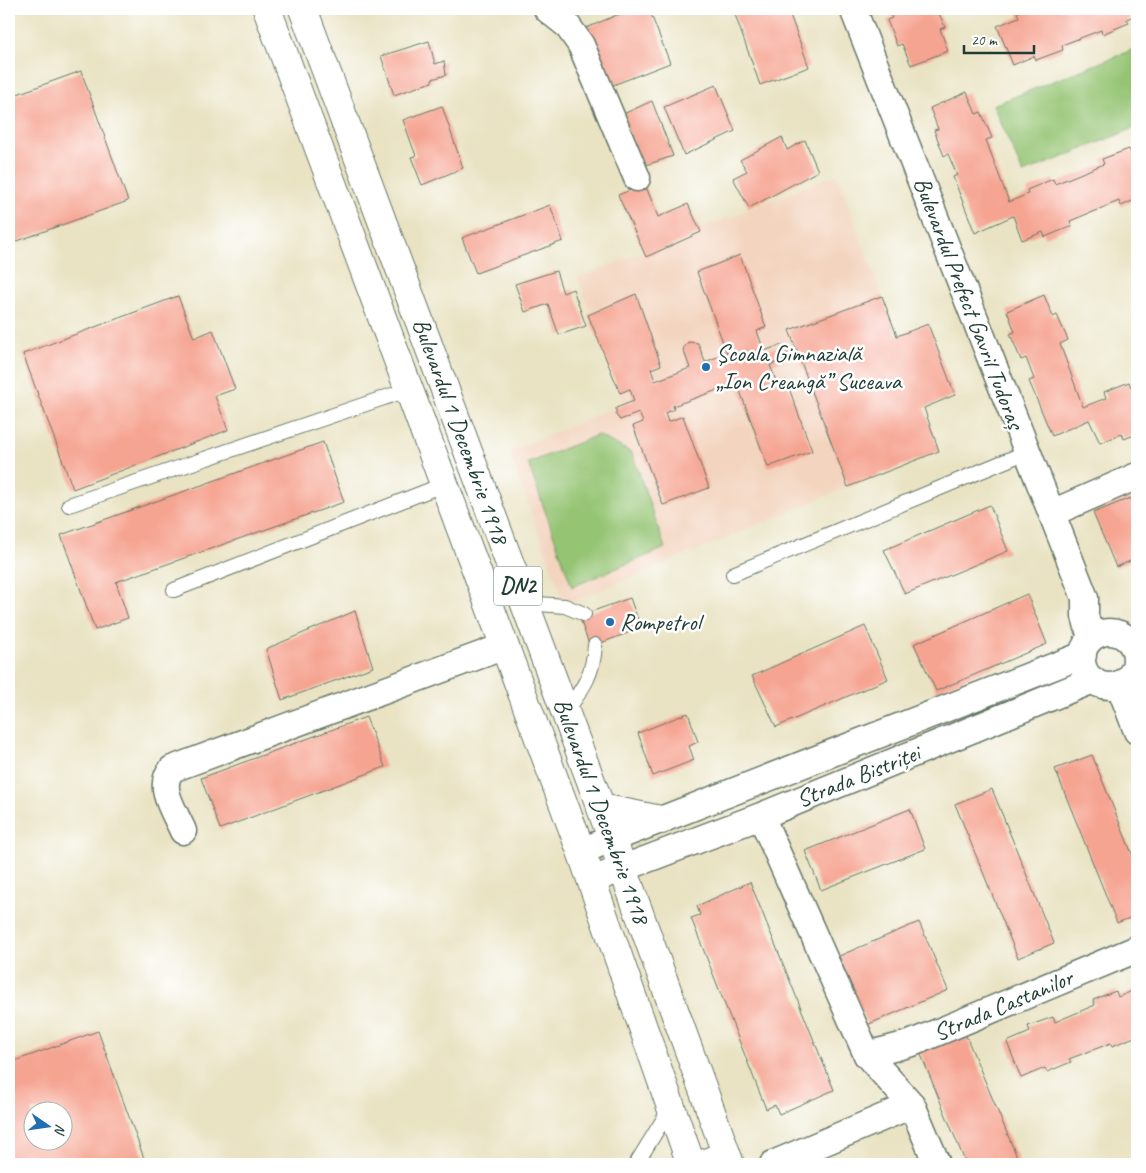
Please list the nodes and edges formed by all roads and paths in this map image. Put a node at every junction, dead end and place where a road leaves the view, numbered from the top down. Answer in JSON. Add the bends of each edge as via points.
{"nodes":[{"id":1,"x":267,"y":9,"type":"edge"},
{"id":2,"x":303,"y":9,"type":"edge"},
{"id":3,"x":547,"y":9,"type":"edge"},
{"id":4,"x":853,"y":9,"type":"edge"},
{"id":5,"x":637,"y":178,"type":"dead end"},
{"id":6,"x":410,"y":390,"type":"junction"},
{"id":7,"x":1027,"y":452,"type":"junction"},
{"id":8,"x":1137,"y":476,"type":"edge"},
{"id":9,"x":445,"y":484,"type":"junction"},
{"id":10,"x":69,"y":505,"type":"dead end"},
{"id":11,"x":1052,"y":512,"type":"junction"},
{"id":12,"x":733,"y":574,"type":"dead end"},
{"id":13,"x":174,"y":590,"type":"dead end"},
{"id":14,"x":525,"y":603,"type":"junction"},
{"id":15,"x":584,"y":614,"type":"dead end"},
{"id":16,"x":1109,"y":639,"type":"edge"},
{"id":17,"x":595,"y":645,"type":"dead end"},
{"id":18,"x":505,"y":646,"type":"junction"},
{"id":19,"x":1137,"y":662,"type":"edge"},
{"id":20,"x":1092,"y":680,"type":"junction"},
{"id":21,"x":1120,"y":684,"type":"junction"},
{"id":22,"x":565,"y":713,"type":"junction"},
{"id":23,"x":1137,"y":731,"type":"edge"},
{"id":24,"x":601,"y":808,"type":"junction"},
{"id":25,"x":761,"y":816,"type":"junction"},
{"id":26,"x":661,"y":820,"type":"junction"},
{"id":27,"x":183,"y":831,"type":"dead end"},
{"id":28,"x":612,"y":839,"type":"junction"},
{"id":29,"x":581,"y":851,"type":"junction"},
{"id":30,"x":623,"y":868,"type":"junction"},
{"id":31,"x":592,"y":880,"type":"junction"},
{"id":32,"x":1137,"y":949,"type":"edge"},
{"id":33,"x":867,"y":1055,"type":"junction"},
{"id":34,"x":912,"y":1105,"type":"junction"},
{"id":35,"x":671,"y":1107,"type":"junction"},
{"id":36,"x":728,"y":1156,"type":"edge"},
{"id":37,"x":687,"y":1163,"type":"edge"},
{"id":38,"x":636,"y":1164,"type":"edge"},
{"id":39,"x":773,"y":1164,"type":"edge"},
{"id":40,"x":937,"y":1164,"type":"edge"}],
"edges":[{"from":1,"to":6,"type":"main road","name":"Bulevardul 1 Decembrie 1918","number":"DN2"},
{"from":2,"to":14,"type":"main road","name":"Bulevardul 1 Decembrie 1918","number":"DN2"},
{"from":3,"to":5,"type":"street","via":[[567,25],[581,45]]},
{"from":4,"to":7,"type":"street","name":"Bulevardul Prefect Gavril Tudoraș"},
{"from":6,"to":9,"type":"main road","name":"Bulevardul 1 Decembrie 1918","number":"DN2"},
{"from":6,"to":10,"type":"lane"},
{"from":7,"to":11,"type":"street","name":"Bulevardul Prefect Gavril Tudoraș"},
{"from":7,"to":12,"type":"lane"},
{"from":8,"to":11,"type":"street"},
{"from":9,"to":13,"type":"lane"},
{"from":9,"to":18,"type":"main road","name":"Bulevardul 1 Decembrie 1918","number":"DN2"},
{"from":11,"to":16,"type":"street","name":"Bulevardul Prefect Gavril Tudoraș","via":[[1085,598],[1085,616]]},
{"from":14,"to":15,"type":"lane","via":[[565,606]]},
{"from":14,"to":22,"type":"main road","name":"Bulevardul 1 Decembrie 1918","number":"DN2"},
{"from":16,"to":19,"type":"street","via":[[1136,653]]},
{"from":16,"to":20,"type":"street","via":[[1086,673]]},
{"from":16,"to":26,"type":"street","name":"Strada Bistriței"},
{"from":17,"to":22,"type":"lane","via":[[594,664],[588,682]]},
{"from":18,"to":27,"type":"street","via":[[172,769],[165,777],[165,787]]},
{"from":18,"to":29,"type":"main road","name":"Bulevardul 1 Decembrie 1918","number":"DN2"},
{"from":19,"to":21,"type":"street"},
{"from":20,"to":21,"type":"street","via":[[1110,686]]},
{"from":20,"to":25,"type":"street","name":"Strada Bistriței"},
{"from":21,"to":23,"type":"street"},
{"from":22,"to":24,"type":"main road","name":"Bulevardul 1 Decembrie 1918","number":"DN2"},
{"from":24,"to":26,"type":"main road"},
{"from":24,"to":28,"type":"main road","name":"Bulevardul 1 Decembrie 1918","number":"DN2"},
{"from":25,"to":30,"type":"street","name":"Strada Bistriței"},
{"from":25,"to":33,"type":"street"},
{"from":26,"to":28,"type":"street","name":"Strada Bistriței"},
{"from":28,"to":29,"type":"street","name":"Strada Bistriței"},
{"from":28,"to":30,"type":"main road","name":"Bulevardul 1 Decembrie 1918","number":"DN2"},
{"from":29,"to":31,"type":"main road","name":"Bulevardul 1 Decembrie 1918","number":"DN2"},
{"from":30,"to":31,"type":"street","name":"Strada Bistriței"},
{"from":30,"to":36,"type":"main road","name":"Bulevardul 1 Decembrie 1918","number":"DN2"},
{"from":31,"to":35,"type":"main road","name":"Bulevardul 1 Decembrie 1918","number":"DN2"},
{"from":32,"to":33,"type":"street","name":"Strada Castanilor","via":[[912,1043]]},
{"from":33,"to":34,"type":"street"},
{"from":34,"to":39,"type":"street"},
{"from":34,"to":40,"type":"street"},
{"from":35,"to":37,"type":"main road","name":"Bulevardul 1 Decembrie 1918","number":"DN2"},
{"from":35,"to":38,"type":"lane"},
{"from":36,"to":37,"type":"lane"}]}
